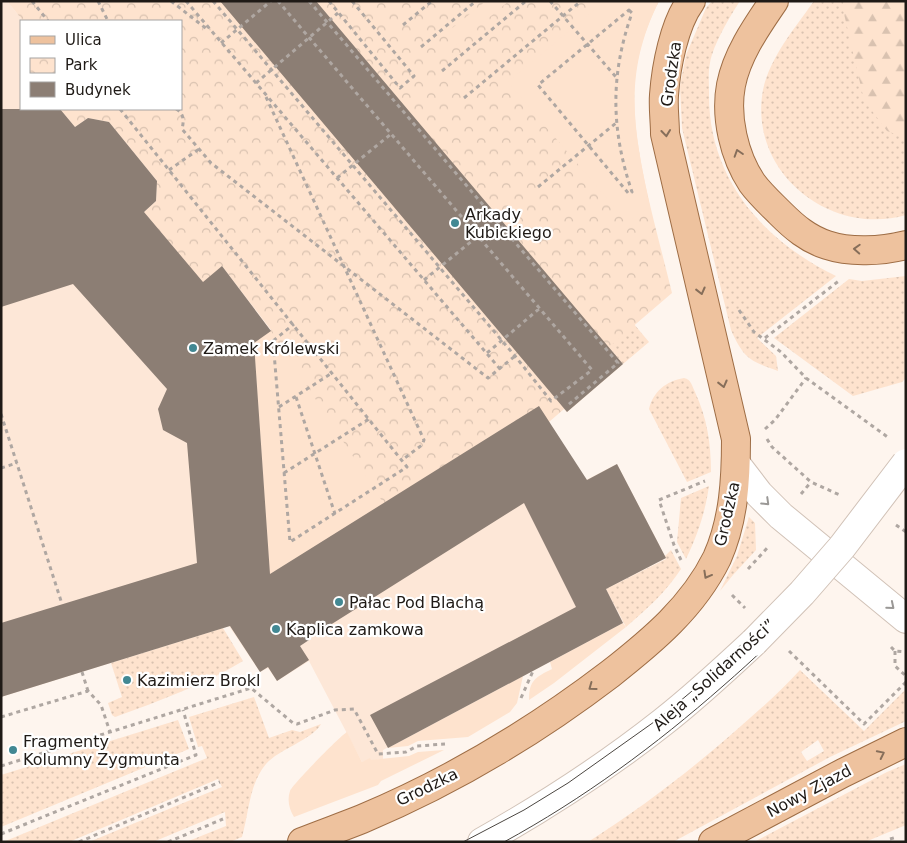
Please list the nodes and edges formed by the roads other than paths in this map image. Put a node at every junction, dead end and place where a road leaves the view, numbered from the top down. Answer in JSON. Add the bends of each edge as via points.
{"nodes":[{"id":1,"x":691,"y":1,"type":"edge"},
{"id":2,"x":774,"y":1,"type":"edge"},
{"id":3,"x":906,"y":245,"type":"edge"},
{"id":4,"x":906,"y":463,"type":"edge"},
{"id":5,"x":736,"y":464,"type":"junction"},
{"id":6,"x":906,"y":619,"type":"edge"},
{"id":7,"x":906,"y":742,"type":"edge"},
{"id":8,"x":302,"y":842,"type":"edge"},
{"id":9,"x":482,"y":842,"type":"edge"},
{"id":10,"x":713,"y":842,"type":"edge"}],
"edges":[{"from":1,"to":5,"type":"main road","name":"Grodzka","one_way":true,"via":[[678,27],[670,60],[664,96],[665,134],[736,439]]},
{"from":3,"to":2,"type":"main road","one_way":true,"via":[[872,250],[826,245],[795,228],[752,183],[732,134],[731,84],[753,32]]},
{"from":4,"to":9,"type":"street","name":"Aleja „Solidarności”","bridge":true,"via":[[802,593],[754,642],[685,704],[573,788]]},
{"from":5,"to":6,"type":"street","one_way":true,"via":[[758,494],[781,516]]},
{"from":5,"to":8,"type":"main road","name":"Grodzka","one_way":true,"via":[[730,514],[717,556],[699,589],[650,642],[550,718],[498,750],[362,819]]},
{"from":10,"to":7,"type":"main road","name":"Nowy Zjazd","one_way":true}]}
